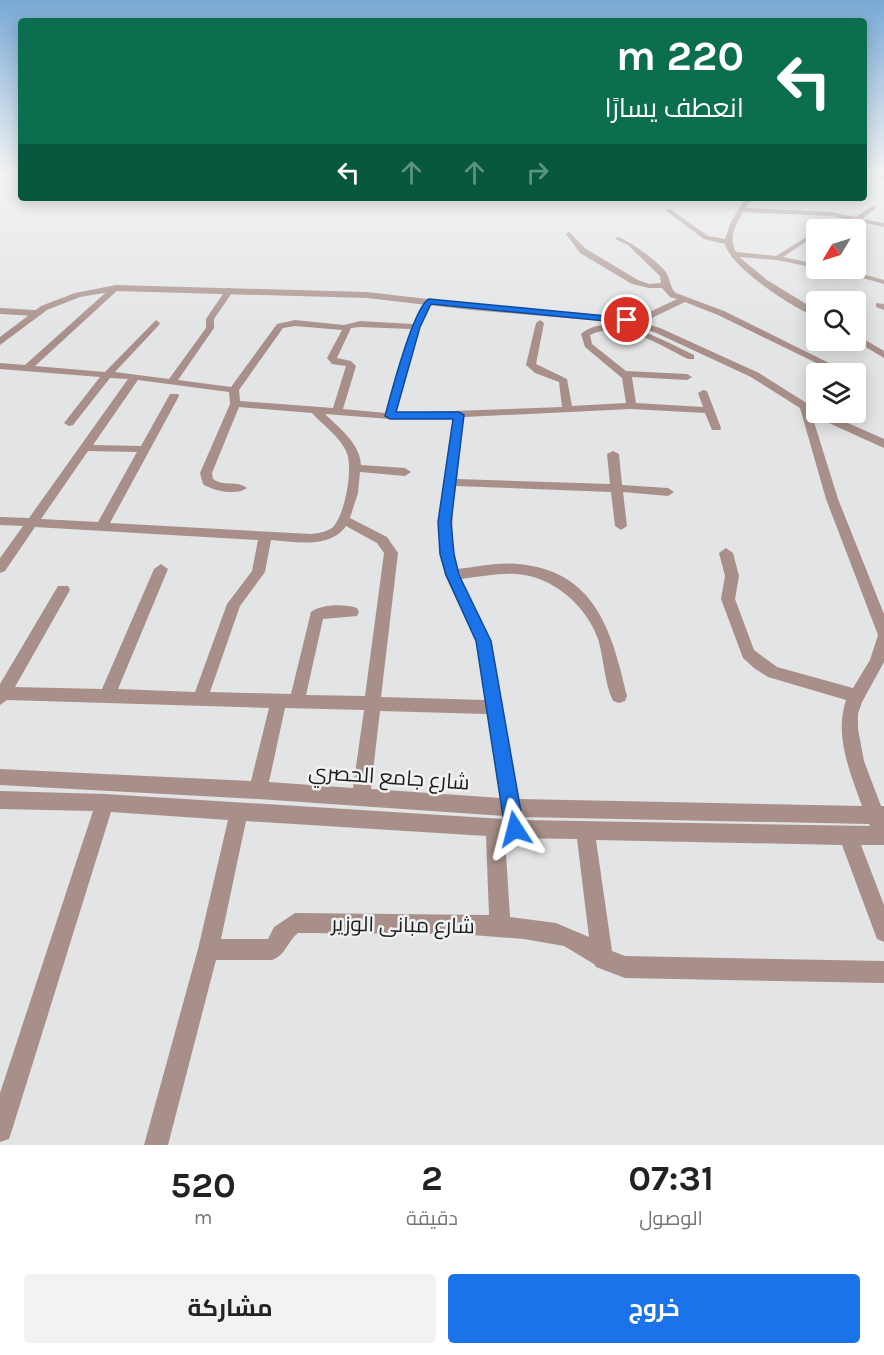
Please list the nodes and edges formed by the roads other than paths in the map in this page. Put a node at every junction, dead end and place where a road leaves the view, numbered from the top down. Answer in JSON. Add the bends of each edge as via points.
{"nodes":[{"id":1,"x":690,"y":226,"type":"edge"},
{"id":2,"x":733,"y":226,"type":"edge"},
{"id":3,"x":737,"y":226,"type":"edge"},
{"id":4,"x":731,"y":230,"type":"junction"},
{"id":5,"x":569,"y":234,"type":"dead end"},
{"id":6,"x":618,"y":239,"type":"dead end"},
{"id":7,"x":806,"y":240,"type":"edge"},
{"id":8,"x":727,"y":242,"type":"junction"},
{"id":9,"x":733,"y":254,"type":"junction"},
{"id":10,"x":777,"y":258,"type":"junction"},
{"id":11,"x":806,"y":264,"type":"edge"},
{"id":12,"x":866,"y":274,"type":"edge"},
{"id":13,"x":884,"y":282,"type":"edge"},
{"id":14,"x":665,"y":285,"type":"junction"},
{"id":15,"x":116,"y":288,"type":"junction"},
{"id":16,"x":280,"y":289,"type":"junction"},
{"id":17,"x":230,"y":290,"type":"junction"},
{"id":18,"x":683,"y":300,"type":"junction"},
{"id":19,"x":429,"y":301,"type":"junction"},
{"id":20,"x":806,"y":307,"type":"edge"},
{"id":21,"x":0,"y":311,"type":"edge"},
{"id":22,"x":22,"y":312,"type":"junction"},
{"id":23,"x":35,"y":313,"type":"junction"},
{"id":24,"x":636,"y":322,"type":"junction"},
{"id":25,"x":156,"y":323,"type":"dead end"},
{"id":26,"x":540,"y":323,"type":"dead end"},
{"id":27,"x":416,"y":327,"type":"junction"},
{"id":28,"x":347,"y":328,"type":"junction"},
{"id":29,"x":0,"y":332,"type":"edge"},
{"id":30,"x":0,"y":342,"type":"edge"},
{"id":31,"x":866,"y":344,"type":"edge"},
{"id":32,"x":884,"y":355,"type":"edge"},
{"id":33,"x":691,"y":357,"type":"dead end"},
{"id":34,"x":823,"y":363,"type":"edge"},
{"id":35,"x":0,"y":366,"type":"edge"},
{"id":36,"x":27,"y":368,"type":"junction"},
{"id":37,"x":624,"y":374,"type":"junction"},
{"id":38,"x":107,"y":375,"type":"junction"},
{"id":39,"x":687,"y":376,"type":"dead end"},
{"id":40,"x":135,"y":377,"type":"junction"},
{"id":41,"x":172,"y":382,"type":"junction"},
{"id":42,"x":234,"y":390,"type":"junction"},
{"id":43,"x":703,"y":393,"type":"dead end"},
{"id":44,"x":174,"y":396,"type":"dead end"},
{"id":45,"x":235,"y":404,"type":"junction"},
{"id":46,"x":631,"y":406,"type":"junction"},
{"id":47,"x":567,"y":408,"type":"junction"},
{"id":48,"x":805,"y":408,"type":"junction"},
{"id":49,"x":709,"y":410,"type":"junction"},
{"id":50,"x":316,"y":411,"type":"junction"},
{"id":51,"x":337,"y":413,"type":"junction"},
{"id":52,"x":459,"y":415,"type":"junction"},
{"id":53,"x":390,"y":416,"type":"junction"},
{"id":54,"x":69,"y":423,"type":"dead end"},
{"id":55,"x":716,"y":429,"type":"dead end"},
{"id":56,"x":884,"y":444,"type":"edge"},
{"id":57,"x":84,"y":448,"type":"junction"},
{"id":58,"x":144,"y":449,"type":"junction"},
{"id":59,"x":612,"y":454,"type":"dead end"},
{"id":60,"x":356,"y":468,"type":"junction"},
{"id":61,"x":405,"y":472,"type":"dead end"},
{"id":62,"x":449,"y":482,"type":"junction"},
{"id":63,"x":241,"y":488,"type":"dead end"},
{"id":64,"x":615,"y":488,"type":"junction"},
{"id":65,"x":668,"y":492,"type":"dead end"},
{"id":66,"x":0,"y":520,"type":"edge"},
{"id":67,"x":344,"y":520,"type":"junction"},
{"id":68,"x":32,"y":523,"type":"junction"},
{"id":69,"x":621,"y":526,"type":"dead end"},
{"id":70,"x":101,"y":527,"type":"junction"},
{"id":71,"x":265,"y":536,"type":"junction"},
{"id":72,"x":726,"y":553,"type":"dead end"},
{"id":73,"x":0,"y":568,"type":"edge"},
{"id":74,"x":161,"y":569,"type":"dead end"},
{"id":75,"x":453,"y":575,"type":"junction"},
{"id":76,"x":63,"y":590,"type":"dead end"},
{"id":77,"x":352,"y":612,"type":"dead end"},
{"id":78,"x":884,"y":632,"type":"edge"},
{"id":79,"x":884,"y":638,"type":"edge"},
{"id":80,"x":1,"y":696,"type":"edge"},
{"id":81,"x":107,"y":696,"type":"junction"},
{"id":82,"x":619,"y":696,"type":"dead end"},
{"id":83,"x":856,"y":696,"type":"junction"},
{"id":84,"x":200,"y":699,"type":"junction"},
{"id":85,"x":279,"y":701,"type":"junction"},
{"id":86,"x":297,"y":701,"type":"junction"},
{"id":87,"x":372,"y":703,"type":"junction"},
{"id":88,"x":495,"y":707,"type":"junction"},
{"id":89,"x":0,"y":777,"type":"edge"},
{"id":90,"x":258,"y":790,"type":"junction"},
{"id":91,"x":361,"y":798,"type":"junction"},
{"id":92,"x":0,"y":800,"type":"edge"},
{"id":93,"x":105,"y":803,"type":"junction"},
{"id":94,"x":511,"y":808,"type":"junction"},
{"id":95,"x":239,"y":812,"type":"junction"},
{"id":96,"x":879,"y":815,"type":"edge"},
{"id":97,"x":495,"y":828,"type":"junction"},
{"id":98,"x":515,"y":829,"type":"junction"},
{"id":99,"x":585,"y":830,"type":"junction"},
{"id":100,"x":848,"y":835,"type":"junction"},
{"id":101,"x":883,"y":836,"type":"edge"},
{"id":102,"x":500,"y":926,"type":"junction"},
{"id":103,"x":884,"y":933,"type":"edge"},
{"id":104,"x":208,"y":950,"type":"junction"},
{"id":105,"x":603,"y":960,"type":"junction"},
{"id":106,"x":884,"y":972,"type":"edge"},
{"id":107,"x":0,"y":1130,"type":"edge"},
{"id":108,"x":156,"y":1145,"type":"edge"}],
"edges":[{"from":1,"to":8,"type":"street","via":[[706,238]]},
{"from":2,"to":4,"type":"street"},
{"from":3,"to":4,"type":"street"},
{"from":4,"to":8,"type":"street"},
{"from":5,"to":14,"type":"street","via":[[583,251],[631,280],[649,286]]},
{"from":6,"to":14,"type":"street","via":[[630,244],[664,274]]},
{"from":7,"to":10,"type":"street"},
{"from":8,"to":9,"type":"street"},
{"from":9,"to":10,"type":"street"},
{"from":9,"to":20,"type":"street","via":[[750,271]]},
{"from":10,"to":11,"type":"street"},
{"from":12,"to":13,"type":"street"},
{"from":14,"to":18,"type":"street"},
{"from":15,"to":17,"type":"street"},
{"from":15,"to":23,"type":"street","via":[[78,295]]},
{"from":15,"to":36,"type":"street"},
{"from":16,"to":17,"type":"street"},
{"from":16,"to":19,"type":"street"},
{"from":16,"to":22,"type":"street","via":[[111,284],[68,294]]},
{"from":17,"to":41,"type":"street","via":[[210,319],[210,328]]},
{"from":18,"to":24,"type":"street"},
{"from":18,"to":34,"type":"street","via":[[714,310]]},
{"from":19,"to":24,"type":"street"},
{"from":19,"to":27,"type":"street"},
{"from":21,"to":22,"type":"street"},
{"from":22,"to":23,"type":"street"},
{"from":22,"to":29,"type":"street"},
{"from":23,"to":30,"type":"street"},
{"from":24,"to":48,"type":"street","via":[[755,375]]},
{"from":25,"to":38,"type":"street"},
{"from":26,"to":47,"type":"street","via":[[531,365],[564,381]]},
{"from":27,"to":28,"type":"street","via":[[356,324]]},
{"from":27,"to":53,"type":"street"},
{"from":28,"to":42,"type":"street","via":[[290,323],[280,326]]},
{"from":28,"to":51,"type":"street","via":[[332,358],[351,366]]},
{"from":31,"to":32,"type":"street"},
{"from":33,"to":37,"type":"street","via":[[626,329],[601,327],[585,334],[588,345]]},
{"from":35,"to":36,"type":"street"},
{"from":36,"to":38,"type":"street"},
{"from":37,"to":39,"type":"street"},
{"from":37,"to":46,"type":"street"},
{"from":38,"to":40,"type":"street"},
{"from":38,"to":54,"type":"street"},
{"from":40,"to":41,"type":"street"},
{"from":40,"to":57,"type":"street"},
{"from":41,"to":42,"type":"street"},
{"from":42,"to":45,"type":"street"},
{"from":43,"to":49,"type":"street"},
{"from":44,"to":58,"type":"street"},
{"from":45,"to":50,"type":"street"},
{"from":45,"to":63,"type":"street","via":[[206,473],[214,486]]},
{"from":46,"to":47,"type":"street"},
{"from":46,"to":49,"type":"street"},
{"from":47,"to":52,"type":"street"},
{"from":48,"to":56,"type":"street"},
{"from":48,"to":78,"type":"street","via":[[832,499]]},
{"from":49,"to":55,"type":"street"},
{"from":50,"to":51,"type":"street"},
{"from":50,"to":60,"type":"street","via":[[350,447]]},
{"from":51,"to":53,"type":"street"},
{"from":52,"to":53,"type":"street"},
{"from":52,"to":62,"type":"street"},
{"from":57,"to":58,"type":"street"},
{"from":57,"to":68,"type":"street"},
{"from":58,"to":70,"type":"street"},
{"from":59,"to":64,"type":"street"},
{"from":60,"to":61,"type":"street"},
{"from":60,"to":67,"type":"street"},
{"from":62,"to":64,"type":"street"},
{"from":62,"to":75,"type":"street","via":[[445,537]]},
{"from":64,"to":65,"type":"street"},
{"from":64,"to":69,"type":"street"},
{"from":66,"to":68,"type":"street"},
{"from":67,"to":71,"type":"street","via":[[326,536]]},
{"from":67,"to":87,"type":"street","via":[[382,540],[391,553]]},
{"from":68,"to":70,"type":"street"},
{"from":68,"to":73,"type":"street"},
{"from":70,"to":71,"type":"street"},
{"from":71,"to":84,"type":"street","via":[[258,572],[234,604]]},
{"from":72,"to":83,"type":"street","via":[[732,576],[728,599],[748,654],[773,672]]},
{"from":74,"to":81,"type":"street"},
{"from":75,"to":82,"type":"street","via":[[517,569],[536,573],[573,592],[601,628]]},
{"from":75,"to":88,"type":"street","via":[[483,641]]},
{"from":76,"to":80,"type":"street"},
{"from":77,"to":86,"type":"street","via":[[322,612],[316,616]]},
{"from":79,"to":83,"type":"street","via":[[877,661]]},
{"from":80,"to":81,"type":"street"},
{"from":81,"to":84,"type":"street"},
{"from":83,"to":96,"type":"street","via":[[849,716],[850,740]]},
{"from":84,"to":85,"type":"street"},
{"from":85,"to":86,"type":"street"},
{"from":85,"to":90,"type":"street"},
{"from":86,"to":87,"type":"street"},
{"from":87,"to":88,"type":"street"},
{"from":87,"to":91,"type":"street"},
{"from":88,"to":94,"type":"street"},
{"from":89,"to":90,"type":"street","name":"شارع جامع الحصري"},
{"from":90,"to":91,"type":"street","name":"شارع جامع الحصري"},
{"from":91,"to":94,"type":"street","name":"شارع جامع الحصري"},
{"from":92,"to":93,"type":"street"},
{"from":93,"to":95,"type":"street"},
{"from":93,"to":107,"type":"street"},
{"from":94,"to":96,"type":"street","name":"شارع جامع الحصري"},
{"from":94,"to":98,"type":"street"},
{"from":95,"to":97,"type":"street"},
{"from":95,"to":104,"type":"street"},
{"from":96,"to":101,"type":"street"},
{"from":97,"to":98,"type":"street"},
{"from":97,"to":102,"type":"street"},
{"from":98,"to":99,"type":"street"},
{"from":99,"to":100,"type":"street"},
{"from":99,"to":105,"type":"street"},
{"from":100,"to":101,"type":"street"},
{"from":100,"to":103,"type":"street"},
{"from":102,"to":104,"type":"street","name":"شارع مبانى الوزير","via":[[295,923],[281,934],[279,944],[272,950]]},
{"from":102,"to":105,"type":"street","name":"شارع مبانى الوزير","via":[[559,934],[574,939]]},
{"from":104,"to":108,"type":"street"},
{"from":105,"to":106,"type":"street","name":"شارع مبانى الوزير","via":[[625,967]]}]}
